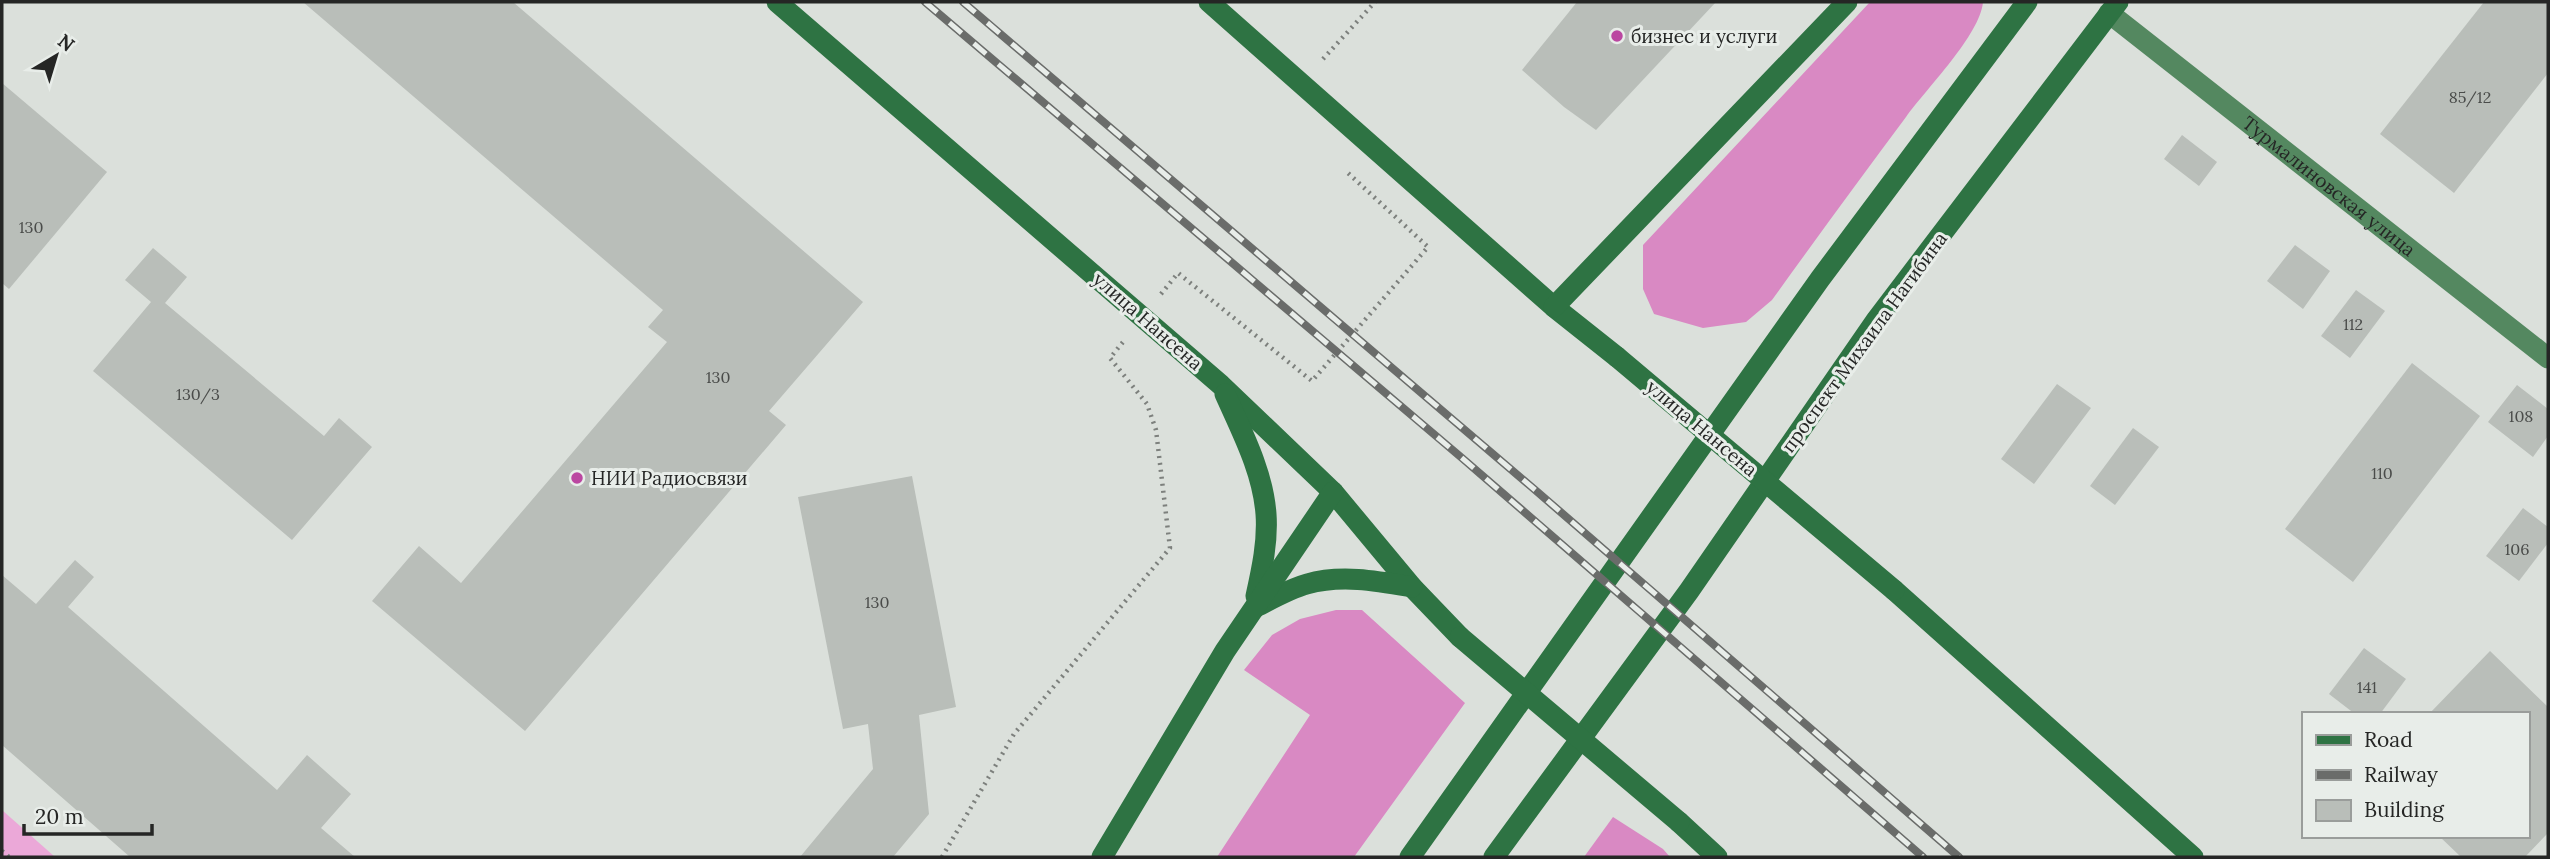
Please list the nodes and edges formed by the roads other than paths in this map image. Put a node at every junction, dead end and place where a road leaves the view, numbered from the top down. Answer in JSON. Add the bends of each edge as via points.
{"nodes":[{"id":1,"x":777,"y":2,"type":"edge"},
{"id":2,"x":1209,"y":2,"type":"edge"},
{"id":3,"x":1847,"y":2,"type":"edge"},
{"id":4,"x":2027,"y":2,"type":"edge"},
{"id":5,"x":2113,"y":7,"type":"edge"},
{"id":6,"x":1554,"y":307,"type":"junction"},
{"id":7,"x":2548,"y":358,"type":"edge"},
{"id":8,"x":1221,"y":385,"type":"junction"},
{"id":9,"x":1333,"y":492,"type":"junction"},
{"id":10,"x":1412,"y":587,"type":"junction"},
{"id":11,"x":1254,"y":608,"type":"junction"},
{"id":12,"x":1102,"y":857,"type":"edge"},
{"id":13,"x":1410,"y":857,"type":"edge"},
{"id":14,"x":1494,"y":857,"type":"edge"},
{"id":15,"x":1717,"y":857,"type":"edge"},
{"id":16,"x":2193,"y":857,"type":"edge"}],
"edges":[{"from":1,"to":8,"type":"main road","name":"улица Нансена"},
{"from":2,"to":6,"type":"main road","name":"улица Нансена"},
{"from":3,"to":6,"type":"main road"},
{"from":4,"to":13,"type":"main road","via":[[1821,279]]},
{"from":5,"to":7,"type":"street","name":"Турмалиновская улица"},
{"from":5,"to":14,"type":"main road","name":"проспект Михаила Нагибина","via":[[1877,319],[1689,591]]},
{"from":6,"to":16,"type":"main road","name":"улица Нансена","bridge":true,"via":[[1894,590]]},
{"from":8,"to":9,"type":"main road","name":"улица Нансена"},
{"from":8,"to":11,"type":"main road","via":[[1254,463],[1266,513]]},
{"from":9,"to":10,"type":"main road","name":"улица Нансена"},
{"from":9,"to":11,"type":"main road"},
{"from":10,"to":11,"type":"main road","via":[[1369,580],[1325,580]]},
{"from":10,"to":15,"type":"main road","name":"улица Нансена","bridge":true,"via":[[1460,637]]},
{"from":11,"to":12,"type":"main road"}]}
